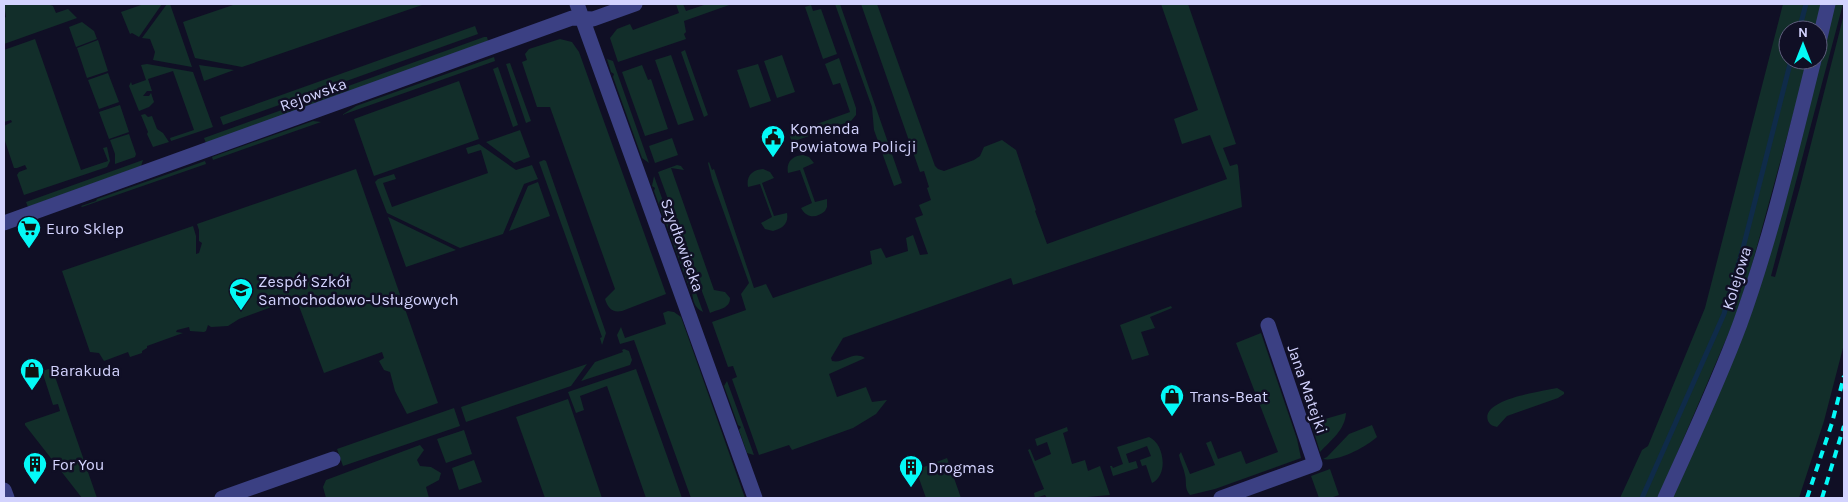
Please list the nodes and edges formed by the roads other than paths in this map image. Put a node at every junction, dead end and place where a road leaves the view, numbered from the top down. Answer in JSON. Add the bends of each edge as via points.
{"nodes":[{"id":1,"x":577,"y":4,"type":"edge"},
{"id":2,"x":635,"y":4,"type":"edge"},
{"id":3,"x":1828,"y":4,"type":"edge"},
{"id":4,"x":582,"y":18,"type":"junction"},
{"id":5,"x":1824,"y":20,"type":"edge"},
{"id":6,"x":1811,"y":70,"type":"edge"},
{"id":7,"x":4,"y":223,"type":"edge"},
{"id":8,"x":1268,"y":325,"type":"dead end"},
{"id":9,"x":333,"y":459,"type":"dead end"},
{"id":10,"x":4,"y":490,"type":"edge"},
{"id":11,"x":7,"y":498,"type":"edge"},
{"id":12,"x":222,"y":498,"type":"edge"},
{"id":13,"x":755,"y":498,"type":"edge"},
{"id":14,"x":1221,"y":498,"type":"edge"},
{"id":15,"x":1665,"y":498,"type":"edge"}],
"edges":[{"from":1,"to":4,"type":"street","name":"Szydłowiecka"},
{"from":2,"to":4,"type":"street","name":"Rejowska","via":[[593,19]]},
{"from":3,"to":5,"type":"street"},
{"from":4,"to":7,"type":"street","name":"Rejowska","via":[[572,18]]},
{"from":4,"to":13,"type":"street","name":"Szydłowiecka"},
{"from":6,"to":15,"type":"street","name":"Kolejowa","via":[[1748,300],[1727,357]]},
{"from":8,"to":14,"type":"street","name":"Jana Matejki","via":[[1315,464]]},
{"from":9,"to":12,"type":"street"},
{"from":10,"to":11,"type":"street"}]}
